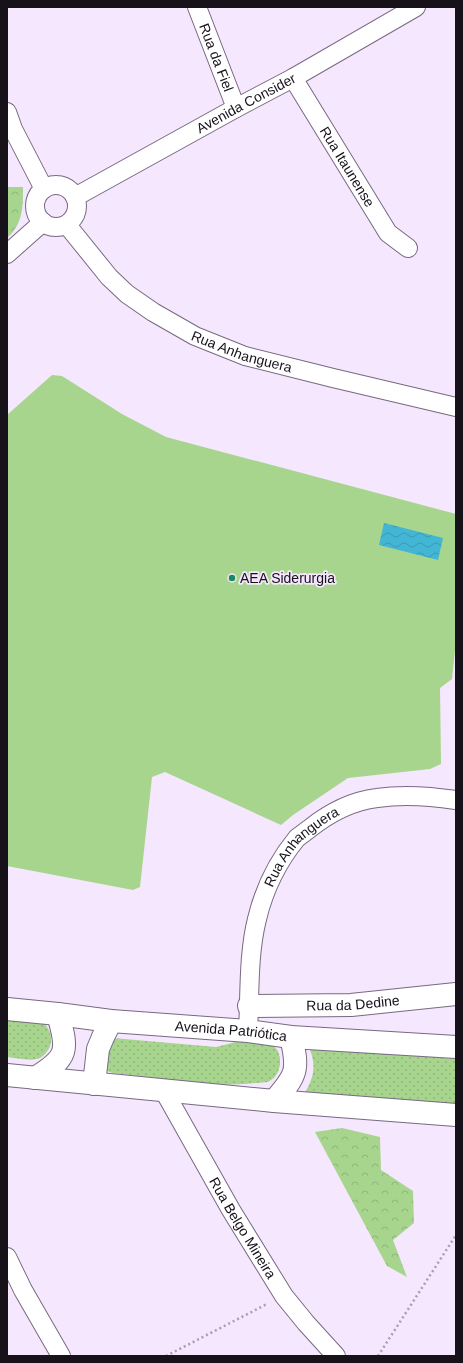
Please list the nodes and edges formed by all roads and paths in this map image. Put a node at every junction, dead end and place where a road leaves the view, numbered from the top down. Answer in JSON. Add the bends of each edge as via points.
{"nodes":[{"id":1,"x":197,"y":7,"type":"edge"},
{"id":2,"x":413,"y":8,"type":"edge"},
{"id":3,"x":293,"y":78,"type":"junction"},
{"id":4,"x":236,"y":108,"type":"junction"},
{"id":5,"x":7,"y":112,"type":"edge"},
{"id":6,"x":44,"y":189,"type":"junction"},
{"id":7,"x":75,"y":197,"type":"junction"},
{"id":8,"x":43,"y":222,"type":"junction"},
{"id":9,"x":67,"y":225,"type":"junction"},
{"id":10,"x":408,"y":248,"type":"dead end"},
{"id":11,"x":7,"y":254,"type":"edge"},
{"id":12,"x":456,"y":407,"type":"edge"},
{"id":13,"x":456,"y":800,"type":"edge"},
{"id":14,"x":456,"y":994,"type":"edge"},
{"id":15,"x":249,"y":1006,"type":"junction"},
{"id":16,"x":7,"y":1009,"type":"edge"},
{"id":17,"x":58,"y":1014,"type":"junction"},
{"id":18,"x":111,"y":1022,"type":"junction"},
{"id":19,"x":248,"y":1031,"type":"junction"},
{"id":20,"x":291,"y":1037,"type":"junction"},
{"id":21,"x":456,"y":1047,"type":"edge"},
{"id":22,"x":7,"y":1075,"type":"edge"},
{"id":23,"x":35,"y":1078,"type":"junction"},
{"id":24,"x":94,"y":1084,"type":"junction"},
{"id":25,"x":164,"y":1091,"type":"junction"},
{"id":26,"x":274,"y":1100,"type":"junction"},
{"id":27,"x":456,"y":1115,"type":"edge"},
{"id":28,"x":456,"y":1235,"type":"edge"},
{"id":29,"x":7,"y":1257,"type":"edge"},
{"id":30,"x":284,"y":1296,"type":"junction"},
{"id":31,"x":61,"y":1356,"type":"edge"},
{"id":32,"x":166,"y":1356,"type":"edge"},
{"id":33,"x":336,"y":1356,"type":"edge"},
{"id":34,"x":378,"y":1356,"type":"edge"}],
"edges":[{"from":1,"to":4,"type":"street","name":"Rua da Fiel"},
{"from":2,"to":3,"type":"street","name":"Avenida Consider"},
{"from":3,"to":4,"type":"street","name":"Avenida Consider"},
{"from":3,"to":10,"type":"street","name":"Rua Itaunense","via":[[388,233]]},
{"from":4,"to":7,"type":"street","name":"Avenida Consider"},
{"from":5,"to":6,"type":"street"},
{"from":6,"to":7,"type":"street","via":[[55,185],[61,186],[72,192]]},
{"from":6,"to":8,"type":"street","via":[[38,196],[36,205],[37,215]]},
{"from":7,"to":9,"type":"street","via":[[78,206],[76,214]]},
{"from":8,"to":9,"type":"street","via":[[55,227]]},
{"from":8,"to":11,"type":"street"},
{"from":9,"to":12,"type":"street","name":"Rua Anhanguera","via":[[109,277],[127,294],[152,312],[195,336],[245,356]]},
{"from":13,"to":15,"type":"street","name":"Rua Anhanguera","via":[[414,796],[376,798],[339,809],[298,837],[282,858],[268,886],[257,919],[251,958]]},
{"from":14,"to":15,"type":"main road","name":"Rua da Dedine","via":[[351,1005]]},
{"from":15,"to":19,"type":"street","name":"Rua Anhanguera"},
{"from":16,"to":17,"type":"main road","name":"Avenida Patriótica"},
{"from":17,"to":18,"type":"main road","name":"Avenida Patriótica"},
{"from":17,"to":23,"type":"main road","via":[[64,1036],[64,1052],[53,1067]]},
{"from":18,"to":19,"type":"main road","name":"Avenida Patriótica"},
{"from":18,"to":24,"type":"main road","via":[[98,1050]]},
{"from":19,"to":20,"type":"main road","name":"Avenida Patriótica"},
{"from":20,"to":21,"type":"main road","name":"Avenida Patriótica"},
{"from":20,"to":26,"type":"main road","via":[[296,1060],[294,1075]]},
{"from":22,"to":23,"type":"main road"},
{"from":23,"to":24,"type":"main road"},
{"from":24,"to":25,"type":"main road"},
{"from":25,"to":26,"type":"main road"},
{"from":25,"to":30,"type":"street","name":"Rua Belgo Mineira","via":[[231,1210]]},
{"from":26,"to":27,"type":"main road"},
{"from":28,"to":34,"type":"path"},
{"from":29,"to":31,"type":"street"},
{"from":30,"to":32,"type":"path"},
{"from":30,"to":33,"type":"street","name":"Rua Belgo Mineira"}]}
